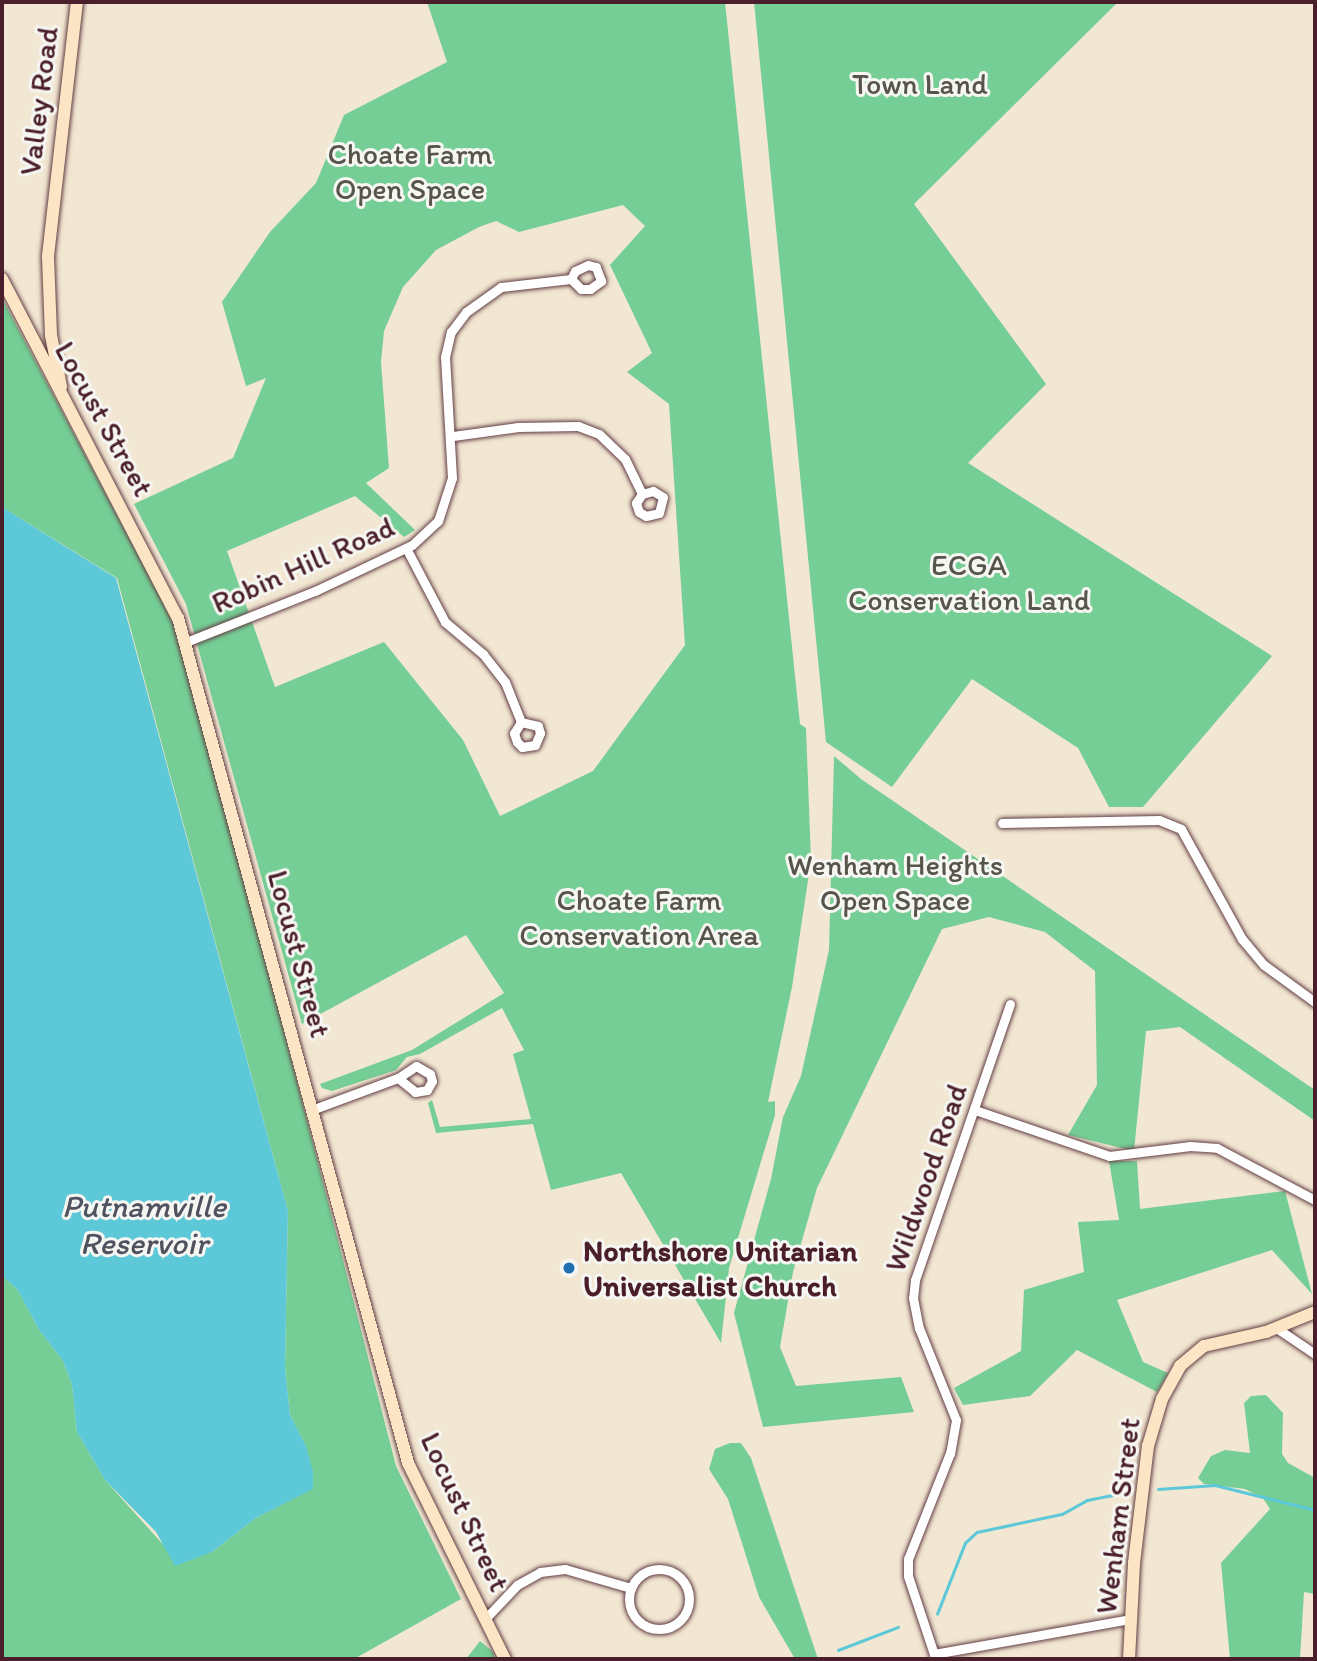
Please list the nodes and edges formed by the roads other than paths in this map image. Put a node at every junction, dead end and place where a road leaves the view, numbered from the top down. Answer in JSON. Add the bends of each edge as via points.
{"nodes":[{"id":1,"x":78,"y":2,"type":"edge"},
{"id":2,"x":2,"y":279,"type":"edge"},
{"id":3,"x":572,"y":279,"type":"dead end"},
{"id":4,"x":71,"y":414,"type":"junction"},
{"id":5,"x":453,"y":436,"type":"junction"},
{"id":6,"x":642,"y":494,"type":"dead end"},
{"id":7,"x":406,"y":548,"type":"junction"},
{"id":8,"x":186,"y":642,"type":"junction"},
{"id":9,"x":521,"y":722,"type":"dead end"},
{"id":10,"x":1002,"y":823,"type":"dead end"},
{"id":11,"x":1315,"y":1002,"type":"edge"},
{"id":12,"x":1010,"y":1004,"type":"dead end"},
{"id":13,"x":398,"y":1079,"type":"dead end"},
{"id":14,"x":314,"y":1109,"type":"junction"},
{"id":15,"x":975,"y":1110,"type":"junction"},
{"id":16,"x":1315,"y":1200,"type":"edge"},
{"id":17,"x":1315,"y":1312,"type":"edge"},
{"id":18,"x":1278,"y":1329,"type":"junction"},
{"id":19,"x":1315,"y":1354,"type":"edge"},
{"id":20,"x":631,"y":1588,"type":"junction"},
{"id":21,"x":485,"y":1619,"type":"junction"},
{"id":22,"x":1131,"y":1619,"type":"junction"},
{"id":23,"x":935,"y":1656,"type":"edge"},
{"id":24,"x":505,"y":1659,"type":"edge"},
{"id":25,"x":1129,"y":1659,"type":"edge"}],
"edges":[{"from":1,"to":4,"type":"main road","name":"Valley Road","via":[[48,256],[53,348]]},
{"from":2,"to":4,"type":"main road","name":"Locust Street"},
{"from":3,"to":5,"type":"street","name":"Robin Hill Road","via":[[502,286],[467,312],[451,332],[446,357]]},
{"from":4,"to":8,"type":"main road","name":"Locust Street","via":[[162,579]]},
{"from":5,"to":6,"type":"street","via":[[518,427],[578,426],[615,446]]},
{"from":5,"to":7,"type":"street","name":"Robin Hill Road","via":[[448,500],[438,521]]},
{"from":7,"to":8,"type":"street","name":"Robin Hill Road","via":[[316,591]]},
{"from":7,"to":9,"type":"street","via":[[445,622],[495,666]]},
{"from":8,"to":14,"type":"main road","name":"Locust Street"},
{"from":10,"to":11,"type":"street","via":[[1159,820],[1181,829],[1242,939],[1272,972]]},
{"from":12,"to":15,"type":"street","name":"Wildwood Road"},
{"from":13,"to":14,"type":"street"},
{"from":14,"to":21,"type":"main road","name":"Locust Street","via":[[408,1463]]},
{"from":15,"to":16,"type":"street","via":[[1109,1156],[1188,1146],[1217,1148]]},
{"from":15,"to":23,"type":"street","name":"Wildwood Road","via":[[920,1261],[913,1297],[919,1328],[956,1420],[950,1453],[908,1559],[912,1593]]},
{"from":17,"to":18,"type":"main road","name":"Wenham Street"},
{"from":18,"to":19,"type":"street"},
{"from":18,"to":22,"type":"main road","name":"Wenham Street","via":[[1204,1346],[1180,1366],[1162,1399],[1148,1446]]},
{"from":20,"to":20,"type":"street","via":[[632,1614],[652,1629],[677,1624],[688,1609],[688,1588],[674,1573],[654,1569]]},
{"from":20,"to":21,"type":"street","via":[[565,1569],[540,1572],[517,1586]]},
{"from":21,"to":24,"type":"main road","name":"Locust Street"},
{"from":22,"to":23,"type":"street","name":"Wildwood Road"},
{"from":22,"to":25,"type":"main road","name":"Wenham Street"}]}
